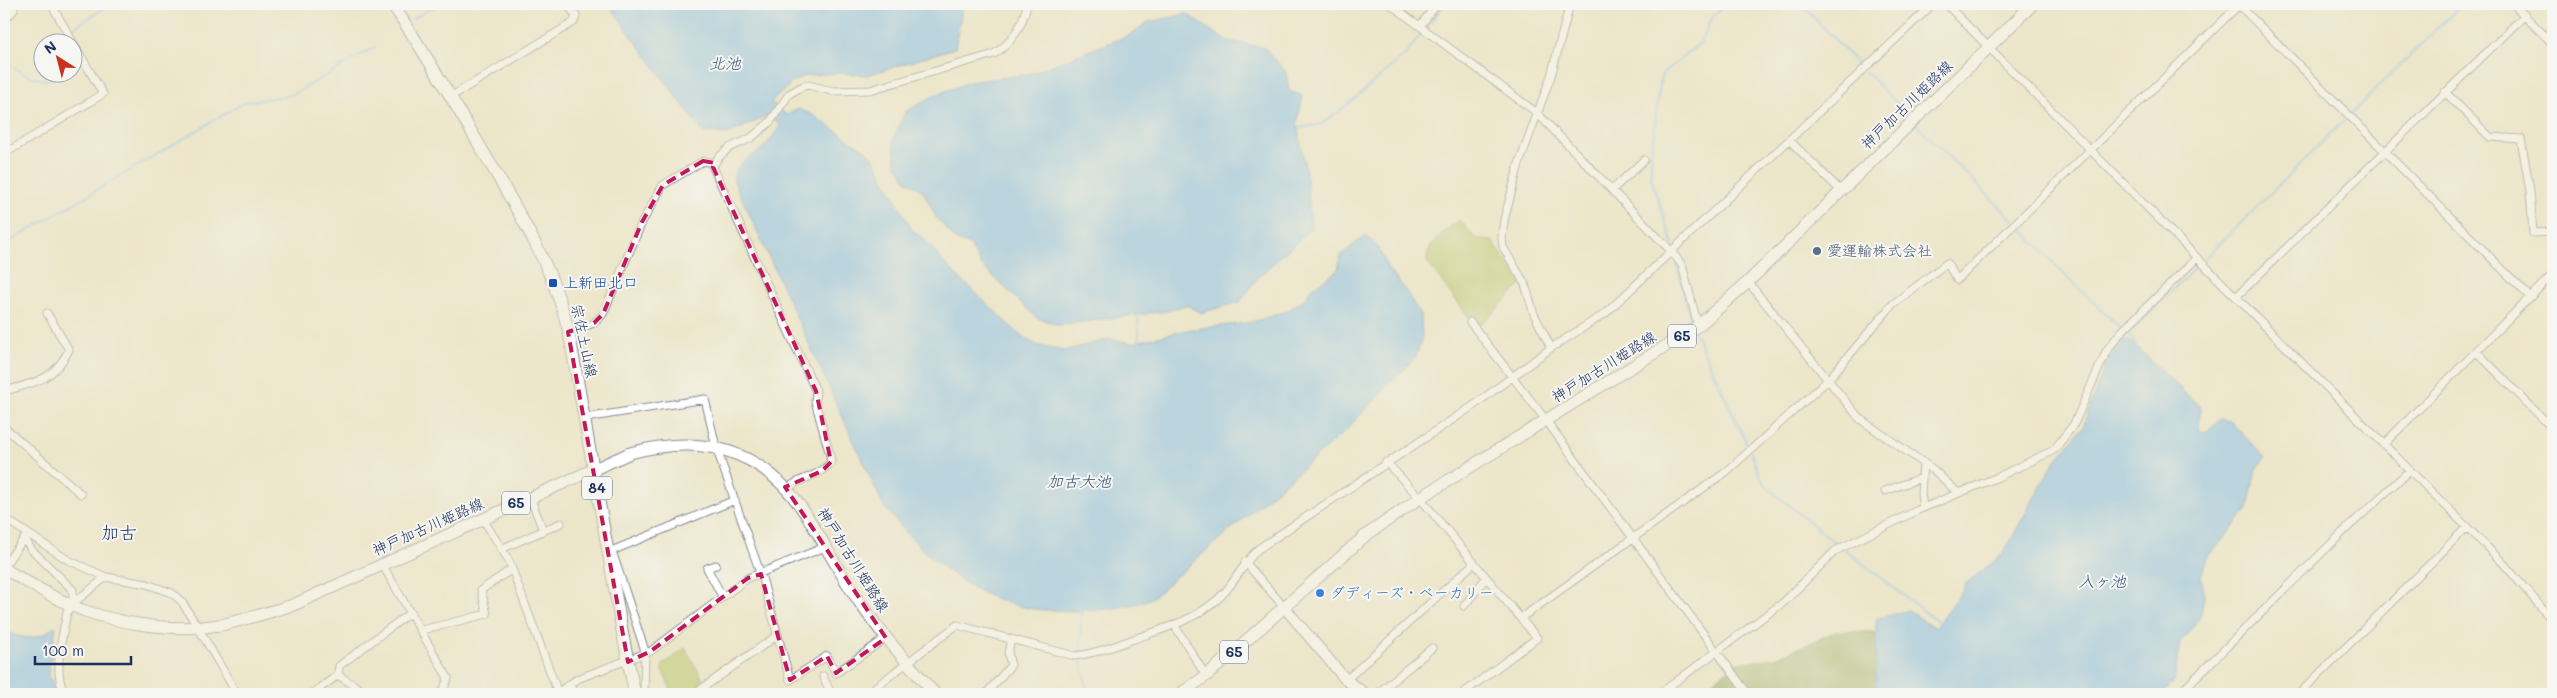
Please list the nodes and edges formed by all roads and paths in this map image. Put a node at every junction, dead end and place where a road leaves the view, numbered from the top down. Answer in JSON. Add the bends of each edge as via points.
{"nodes":[{"id":1,"x":51,"y":4,"type":"edge"},
{"id":2,"x":392,"y":4,"type":"edge"},
{"id":3,"x":567,"y":4,"type":"edge"},
{"id":4,"x":1027,"y":4,"type":"edge"},
{"id":5,"x":1390,"y":4,"type":"edge"},
{"id":6,"x":1437,"y":4,"type":"edge"},
{"id":7,"x":1570,"y":4,"type":"edge"},
{"id":8,"x":1933,"y":4,"type":"edge"},
{"id":9,"x":1946,"y":4,"type":"edge"},
{"id":10,"x":2033,"y":4,"type":"edge"},
{"id":11,"x":2239,"y":4,"type":"edge"},
{"id":12,"x":2514,"y":4,"type":"edge"},
{"id":13,"x":14,"y":10,"type":"dead end"},
{"id":14,"x":2525,"y":15,"type":"junction"},
{"id":15,"x":4,"y":21,"type":"edge"},
{"id":16,"x":1423,"y":28,"type":"junction"},
{"id":17,"x":2553,"y":44,"type":"edge"},
{"id":18,"x":1989,"y":46,"type":"junction"},
{"id":19,"x":2445,"y":92,"type":"junction"},
{"id":20,"x":452,"y":96,"type":"junction"},
{"id":21,"x":1537,"y":113,"type":"junction"},
{"id":22,"x":1790,"y":140,"type":"junction"},
{"id":23,"x":2092,"y":150,"type":"junction"},
{"id":24,"x":2384,"y":151,"type":"junction"},
{"id":25,"x":4,"y":154,"type":"edge"},
{"id":26,"x":1644,"y":160,"type":"dead end"},
{"id":27,"x":715,"y":164,"type":"junction"},
{"id":28,"x":1612,"y":190,"type":"junction"},
{"id":29,"x":1841,"y":191,"type":"junction"},
{"id":30,"x":2553,"y":232,"type":"edge"},
{"id":31,"x":1671,"y":251,"type":"junction"},
{"id":32,"x":2197,"y":258,"type":"junction"},
{"id":33,"x":2553,"y":274,"type":"edge"},
{"id":34,"x":1748,"y":282,"type":"junction"},
{"id":35,"x":2236,"y":297,"type":"junction"},
{"id":36,"x":2530,"y":298,"type":"junction"},
{"id":37,"x":47,"y":313,"type":"dead end"},
{"id":38,"x":1470,"y":322,"type":"dead end"},
{"id":39,"x":1698,"y":326,"type":"junction"},
{"id":40,"x":568,"y":332,"type":"junction"},
{"id":41,"x":1552,"y":348,"type":"junction"},
{"id":42,"x":2476,"y":351,"type":"junction"},
{"id":43,"x":1513,"y":376,"type":"junction"},
{"id":44,"x":1827,"y":381,"type":"junction"},
{"id":45,"x":4,"y":390,"type":"edge"},
{"id":46,"x":585,"y":418,"type":"junction"},
{"id":47,"x":1546,"y":420,"type":"junction"},
{"id":48,"x":4,"y":427,"type":"edge"},
{"id":49,"x":2553,"y":429,"type":"edge"},
{"id":50,"x":2384,"y":444,"type":"junction"},
{"id":51,"x":716,"y":447,"type":"junction"},
{"id":52,"x":1386,"y":462,"type":"junction"},
{"id":53,"x":1923,"y":462,"type":"junction"},
{"id":54,"x":594,"y":468,"type":"junction"},
{"id":55,"x":2410,"y":470,"type":"junction"},
{"id":56,"x":1921,"y":478,"type":"junction"},
{"id":57,"x":787,"y":489,"type":"junction"},
{"id":58,"x":1885,"y":491,"type":"dead end"},
{"id":59,"x":1958,"y":493,"type":"junction"},
{"id":60,"x":81,"y":494,"type":"dead end"},
{"id":61,"x":530,"y":497,"type":"junction"},
{"id":62,"x":1420,"y":498,"type":"junction"},
{"id":63,"x":735,"y":500,"type":"junction"},
{"id":64,"x":1923,"y":508,"type":"junction"},
{"id":65,"x":4,"y":518,"type":"edge"},
{"id":66,"x":483,"y":518,"type":"junction"},
{"id":67,"x":561,"y":522,"type":"dead end"},
{"id":68,"x":2467,"y":528,"type":"junction"},
{"id":69,"x":543,"y":530,"type":"junction"},
{"id":70,"x":26,"y":536,"type":"junction"},
{"id":71,"x":1633,"y":539,"type":"junction"},
{"id":72,"x":825,"y":548,"type":"junction"},
{"id":73,"x":501,"y":549,"type":"junction"},
{"id":74,"x":611,"y":552,"type":"junction"},
{"id":75,"x":1245,"y":562,"type":"junction"},
{"id":76,"x":1474,"y":563,"type":"junction"},
{"id":77,"x":382,"y":564,"type":"junction"},
{"id":78,"x":716,"y":565,"type":"dead end"},
{"id":79,"x":4,"y":567,"type":"edge"},
{"id":80,"x":512,"y":569,"type":"junction"},
{"id":81,"x":760,"y":574,"type":"junction"},
{"id":82,"x":106,"y":577,"type":"junction"},
{"id":83,"x":1486,"y":578,"type":"junction"},
{"id":84,"x":722,"y":596,"type":"junction"},
{"id":85,"x":72,"y":604,"type":"junction"},
{"id":86,"x":1464,"y":606,"type":"dead end"},
{"id":87,"x":1285,"y":608,"type":"junction"},
{"id":88,"x":411,"y":612,"type":"junction"},
{"id":89,"x":1521,"y":618,"type":"junction"},
{"id":90,"x":2553,"y":621,"type":"edge"},
{"id":91,"x":197,"y":626,"type":"junction"},
{"id":92,"x":1174,"y":626,"type":"junction"},
{"id":93,"x":422,"y":630,"type":"junction"},
{"id":94,"x":778,"y":635,"type":"junction"},
{"id":95,"x":886,"y":638,"type":"junction"},
{"id":96,"x":1011,"y":640,"type":"junction"},
{"id":97,"x":1432,"y":648,"type":"dead end"},
{"id":98,"x":1716,"y":651,"type":"junction"},
{"id":99,"x":645,"y":654,"type":"junction"},
{"id":100,"x":628,"y":662,"type":"junction"},
{"id":101,"x":907,"y":662,"type":"junction"},
{"id":102,"x":338,"y":675,"type":"junction"},
{"id":103,"x":822,"y":676,"type":"dead end"},
{"id":104,"x":1206,"y":676,"type":"junction"},
{"id":105,"x":1346,"y":680,"type":"junction"},
{"id":106,"x":570,"y":685,"type":"junction"},
{"id":107,"x":833,"y":693,"type":"edge"},
{"id":108,"x":64,"y":694,"type":"edge"},
{"id":109,"x":237,"y":694,"type":"edge"},
{"id":110,"x":312,"y":694,"type":"edge"},
{"id":111,"x":368,"y":694,"type":"edge"},
{"id":112,"x":442,"y":694,"type":"edge"},
{"id":113,"x":557,"y":694,"type":"edge"},
{"id":114,"x":574,"y":694,"type":"edge"},
{"id":115,"x":635,"y":694,"type":"edge"},
{"id":116,"x":644,"y":694,"type":"edge"},
{"id":117,"x":694,"y":694,"type":"edge"},
{"id":118,"x":866,"y":694,"type":"edge"},
{"id":119,"x":936,"y":694,"type":"edge"},
{"id":120,"x":986,"y":694,"type":"edge"},
{"id":121,"x":1180,"y":694,"type":"edge"},
{"id":122,"x":1366,"y":694,"type":"edge"},
{"id":123,"x":1377,"y":694,"type":"edge"},
{"id":124,"x":1462,"y":694,"type":"edge"},
{"id":125,"x":1659,"y":694,"type":"edge"},
{"id":126,"x":1748,"y":694,"type":"edge"},
{"id":127,"x":2179,"y":694,"type":"edge"},
{"id":128,"x":2300,"y":694,"type":"edge"}],
"edges":[{"from":1,"to":25,"type":"street","via":[[103,94]]},
{"from":2,"to":20,"type":"main road","name":"宗佐土山線","number":"84"},
{"from":3,"to":20,"type":"street","via":[[576,16],[574,22]]},
{"from":4,"to":27,"type":"street","via":[[1022,24],[994,54],[870,90],[832,91],[808,85],[789,94],[770,122],[751,138],[729,148]]},
{"from":5,"to":16,"type":"street"},
{"from":6,"to":16,"type":"street"},
{"from":7,"to":21,"type":"street","via":[[1551,76]]},
{"from":8,"to":22,"type":"street"},
{"from":9,"to":18,"type":"street"},
{"from":10,"to":18,"type":"main road","name":"神戸加古川姫路線","number":"65"},
{"from":11,"to":23,"type":"street"},
{"from":11,"to":24,"type":"street"},
{"from":12,"to":14,"type":"street"},
{"from":13,"to":15,"type":"street"},
{"from":14,"to":17,"type":"street"},
{"from":14,"to":19,"type":"street"},
{"from":16,"to":21,"type":"street"},
{"from":18,"to":23,"type":"street"},
{"from":18,"to":29,"type":"main road","name":"神戸加古川姫路線","number":"65"},
{"from":19,"to":24,"type":"street"},
{"from":19,"to":30,"type":"street","via":[[2490,137],[2522,139],[2533,233]]},
{"from":20,"to":40,"type":"main road","name":"宗佐土山線","number":"84","via":[[514,203],[558,295]]},
{"from":21,"to":28,"type":"street"},
{"from":21,"to":41,"type":"street","via":[[1519,164],[1502,237],[1503,247],[1525,284],[1534,314]]},
{"from":22,"to":29,"type":"street"},
{"from":22,"to":31,"type":"street"},
{"from":23,"to":32,"type":"street"},
{"from":23,"to":44,"type":"street","via":[[1957,280],[1947,263],[1893,304]]},
{"from":24,"to":35,"type":"street"},
{"from":24,"to":36,"type":"street"},
{"from":26,"to":28,"type":"street"},
{"from":27,"to":40,"type":"street","via":[[703,161],[663,185],[642,222],[603,314],[594,323]]},
{"from":27,"to":57,"type":"street","via":[[713,167],[816,391],[815,401],[831,462],[822,471]]},
{"from":28,"to":31,"type":"street"},
{"from":29,"to":34,"type":"main road","name":"神戸加古川姫路線","number":"65"},
{"from":31,"to":39,"type":"street","via":[[1682,265]]},
{"from":31,"to":41,"type":"street","via":[[1611,310]]},
{"from":32,"to":35,"type":"street"},
{"from":32,"to":59,"type":"street","via":[[2122,331],[2107,350],[2074,424],[2054,450]]},
{"from":33,"to":36,"type":"street"},
{"from":34,"to":39,"type":"main road","name":"神戸加古川姫路線","number":"65"},
{"from":34,"to":44,"type":"street"},
{"from":35,"to":50,"type":"street"},
{"from":36,"to":42,"type":"street"},
{"from":37,"to":45,"type":"street","via":[[69,350],[62,363],[39,382]]},
{"from":38,"to":43,"type":"street"},
{"from":39,"to":47,"type":"main road","name":"神戸加古川姫路線","number":"65"},
{"from":40,"to":46,"type":"main road","name":"宗佐土山線","number":"84"},
{"from":41,"to":43,"type":"street"},
{"from":42,"to":49,"type":"street"},
{"from":42,"to":50,"type":"street"},
{"from":43,"to":47,"type":"street"},
{"from":43,"to":52,"type":"street"},
{"from":44,"to":53,"type":"street","via":[[1860,419]]},
{"from":44,"to":71,"type":"street","via":[[1726,472]]},
{"from":46,"to":51,"type":"street","via":[[705,399]]},
{"from":46,"to":54,"type":"main road","name":"宗佐土山線","number":"84"},
{"from":47,"to":62,"type":"main road","name":"神戸加古川姫路線","number":"65"},
{"from":47,"to":71,"type":"street"},
{"from":48,"to":60,"type":"street"},
{"from":50,"to":55,"type":"street"},
{"from":51,"to":54,"type":"main road","name":"神戸加古川姫路線","number":"65","via":[[694,444],[656,446]]},
{"from":51,"to":57,"type":"main road","name":"神戸加古川姫路線","number":"65","via":[[756,465]]},
{"from":51,"to":63,"type":"street"},
{"from":52,"to":62,"type":"street"},
{"from":52,"to":75,"type":"street","via":[[1258,549]]},
{"from":53,"to":56,"type":"street"},
{"from":53,"to":59,"type":"street"},
{"from":54,"to":61,"type":"main road","name":"神戸加古川姫路線","number":"65"},
{"from":54,"to":74,"type":"main road","name":"宗佐土山線","number":"84"},
{"from":55,"to":68,"type":"street"},
{"from":55,"to":127,"type":"street"},
{"from":56,"to":58,"type":"street"},
{"from":56,"to":64,"type":"street"},
{"from":57,"to":72,"type":"main road","name":"神戸加古川姫路線","number":"65"},
{"from":59,"to":64,"type":"street"},
{"from":61,"to":66,"type":"main road","name":"神戸加古川姫路線","number":"65"},
{"from":61,"to":69,"type":"street"},
{"from":62,"to":76,"type":"street"},
{"from":62,"to":87,"type":"main road","name":"神戸加古川姫路線","number":"65","via":[[1365,536]]},
{"from":63,"to":74,"type":"street"},
{"from":63,"to":81,"type":"street"},
{"from":64,"to":98,"type":"street","via":[[1835,552],[1784,602]]},
{"from":65,"to":70,"type":"street"},
{"from":66,"to":73,"type":"street"},
{"from":66,"to":77,"type":"main road","name":"神戸加古川姫路線","number":"65"},
{"from":67,"to":69,"type":"street"},
{"from":68,"to":90,"type":"street","via":[[2504,564]]},
{"from":68,"to":128,"type":"street"},
{"from":69,"to":73,"type":"street"},
{"from":70,"to":79,"type":"street"},
{"from":70,"to":82,"type":"street"},
{"from":70,"to":85,"type":"street","via":[[30,548],[73,590]]},
{"from":71,"to":89,"type":"street"},
{"from":71,"to":98,"type":"street"},
{"from":72,"to":81,"type":"street"},
{"from":72,"to":95,"type":"main road","name":"神戸加古川姫路線","number":"65"},
{"from":73,"to":80,"type":"street"},
{"from":74,"to":99,"type":"street"},
{"from":74,"to":100,"type":"main road","name":"宗佐土山線","number":"84"},
{"from":75,"to":87,"type":"street"},
{"from":75,"to":92,"type":"street","via":[[1225,592]]},
{"from":76,"to":83,"type":"street"},
{"from":76,"to":105,"type":"street"},
{"from":77,"to":88,"type":"street"},
{"from":77,"to":91,"type":"main road","name":"神戸加古川姫路線","number":"65","via":[[293,605],[247,619]]},
{"from":78,"to":84,"type":"street","via":[[707,568]]},
{"from":79,"to":85,"type":"main road","name":"神戸加古川姫路線","number":"65"},
{"from":80,"to":93,"type":"street","via":[[481,590],[487,614]]},
{"from":80,"to":113,"type":"street"},
{"from":81,"to":84,"type":"street","via":[[748,578]]},
{"from":81,"to":94,"type":"street"},
{"from":82,"to":85,"type":"street"},
{"from":82,"to":91,"type":"street","via":[[147,584],[172,593],[182,602]]},
{"from":83,"to":86,"type":"street"},
{"from":83,"to":89,"type":"street"},
{"from":84,"to":99,"type":"street"},
{"from":85,"to":91,"type":"main road","name":"神戸加古川姫路線","number":"65","via":[[110,618],[144,624]]},
{"from":85,"to":108,"type":"street","via":[[67,612],[57,666]]},
{"from":87,"to":104,"type":"main road","name":"神戸加古川姫路線","number":"65"},
{"from":87,"to":105,"type":"main road"},
{"from":88,"to":93,"type":"street"},
{"from":88,"to":102,"type":"street","via":[[339,666]]},
{"from":89,"to":124,"type":"street","via":[[1537,638]]},
{"from":91,"to":109,"type":"street"},
{"from":92,"to":96,"type":"street","via":[[1075,656]]},
{"from":92,"to":104,"type":"street"},
{"from":93,"to":112,"type":"street","via":[[448,678]]},
{"from":94,"to":95,"type":"street","via":[[790,680],[827,656],[836,673]]},
{"from":94,"to":117,"type":"street"},
{"from":95,"to":101,"type":"main road","name":"神戸加古川姫路線","number":"65"},
{"from":96,"to":101,"type":"street","via":[[957,625]]},
{"from":96,"to":120,"type":"street","via":[[1008,653],[1011,665]]},
{"from":97,"to":123,"type":"street"},
{"from":98,"to":125,"type":"street"},
{"from":98,"to":126,"type":"street"},
{"from":99,"to":100,"type":"street"},
{"from":99,"to":116,"type":"street"},
{"from":100,"to":106,"type":"street","via":[[577,679]]},
{"from":100,"to":115,"type":"main road","name":"宗佐土山線","number":"84"},
{"from":101,"to":118,"type":"street"},
{"from":101,"to":119,"type":"main road","name":"神戸加古川姫路線","number":"65"},
{"from":102,"to":110,"type":"street"},
{"from":102,"to":111,"type":"street"},
{"from":103,"to":107,"type":"street"},
{"from":104,"to":121,"type":"main road","name":"神戸加古川姫路線","number":"65"},
{"from":105,"to":122,"type":"main road"},
{"from":106,"to":113,"type":"street"},
{"from":106,"to":114,"type":"street"}]}
